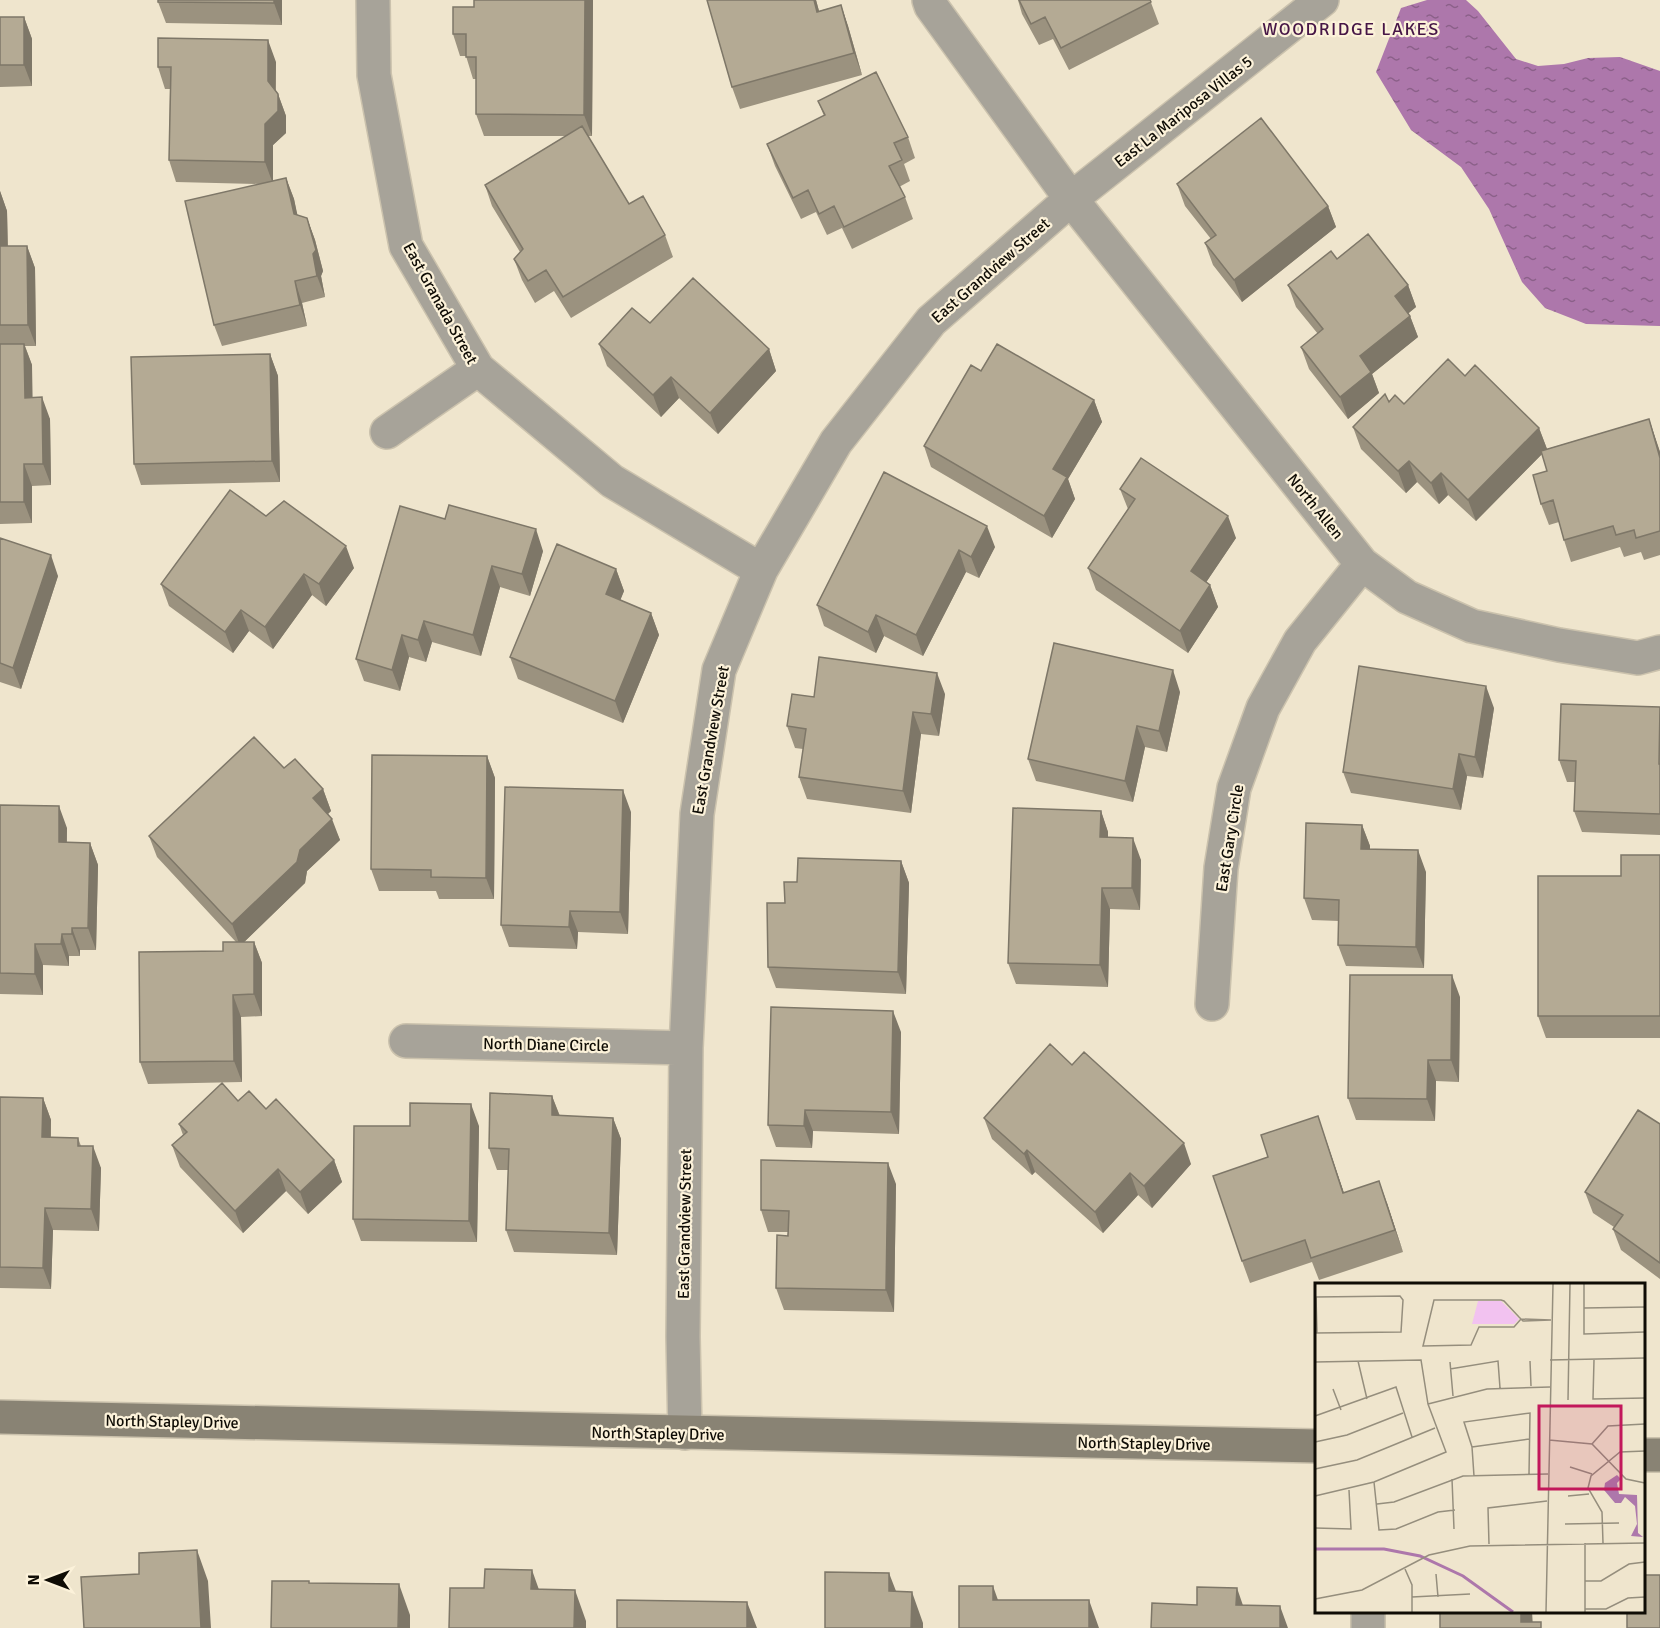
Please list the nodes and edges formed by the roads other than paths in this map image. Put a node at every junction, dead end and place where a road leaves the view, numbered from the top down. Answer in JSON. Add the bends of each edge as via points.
{"nodes":[{"id":1,"x":373,"y":0,"type":"edge"},
{"id":2,"x":929,"y":0,"type":"edge"},
{"id":3,"x":1323,"y":0,"type":"edge"},
{"id":4,"x":1071,"y":199,"type":"junction"},
{"id":5,"x":478,"y":369,"type":"junction"},
{"id":6,"x":387,"y":432,"type":"dead end"},
{"id":7,"x":1362,"y":564,"type":"junction"},
{"id":8,"x":761,"y":570,"type":"junction"},
{"id":9,"x":1660,"y":652,"type":"edge"},
{"id":10,"x":1212,"y":1004,"type":"dead end"},
{"id":11,"x":406,"y":1041,"type":"dead end"},
{"id":12,"x":686,"y":1048,"type":"junction"},
{"id":13,"x":0,"y":1417,"type":"edge"},
{"id":14,"x":685,"y":1433,"type":"junction"},
{"id":15,"x":1315,"y":1446,"type":"edge"}],
"edges":[{"from":1,"to":5,"type":"street","name":"East Granada Street","via":[[374,75],[406,246]]},
{"from":2,"to":4,"type":"street"},
{"from":3,"to":4,"type":"street","name":"East La Mariposa Villas 5"},
{"from":4,"to":7,"type":"street","name":"North Allen"},
{"from":4,"to":8,"type":"street","name":"East Grandview Street","via":[[931,321],[836,441]]},
{"from":5,"to":6,"type":"street"},
{"from":5,"to":8,"type":"street","name":"East Granada Street","via":[[612,481]]},
{"from":7,"to":9,"type":"street","name":"North Allen","via":[[1407,597],[1472,626],[1638,658]]},
{"from":7,"to":10,"type":"street","name":"East Gary Circle","via":[[1300,641],[1263,708],[1234,788],[1221,868]]},
{"from":8,"to":12,"type":"street","name":"East Grandview Street","via":[[719,670],[697,814]]},
{"from":11,"to":12,"type":"street","name":"North Diane Circle"},
{"from":12,"to":14,"type":"street","name":"East Grandview Street"},
{"from":13,"to":14,"type":"main road","name":"North Stapley Drive"},
{"from":14,"to":15,"type":"main road","name":"North Stapley Drive"}]}
